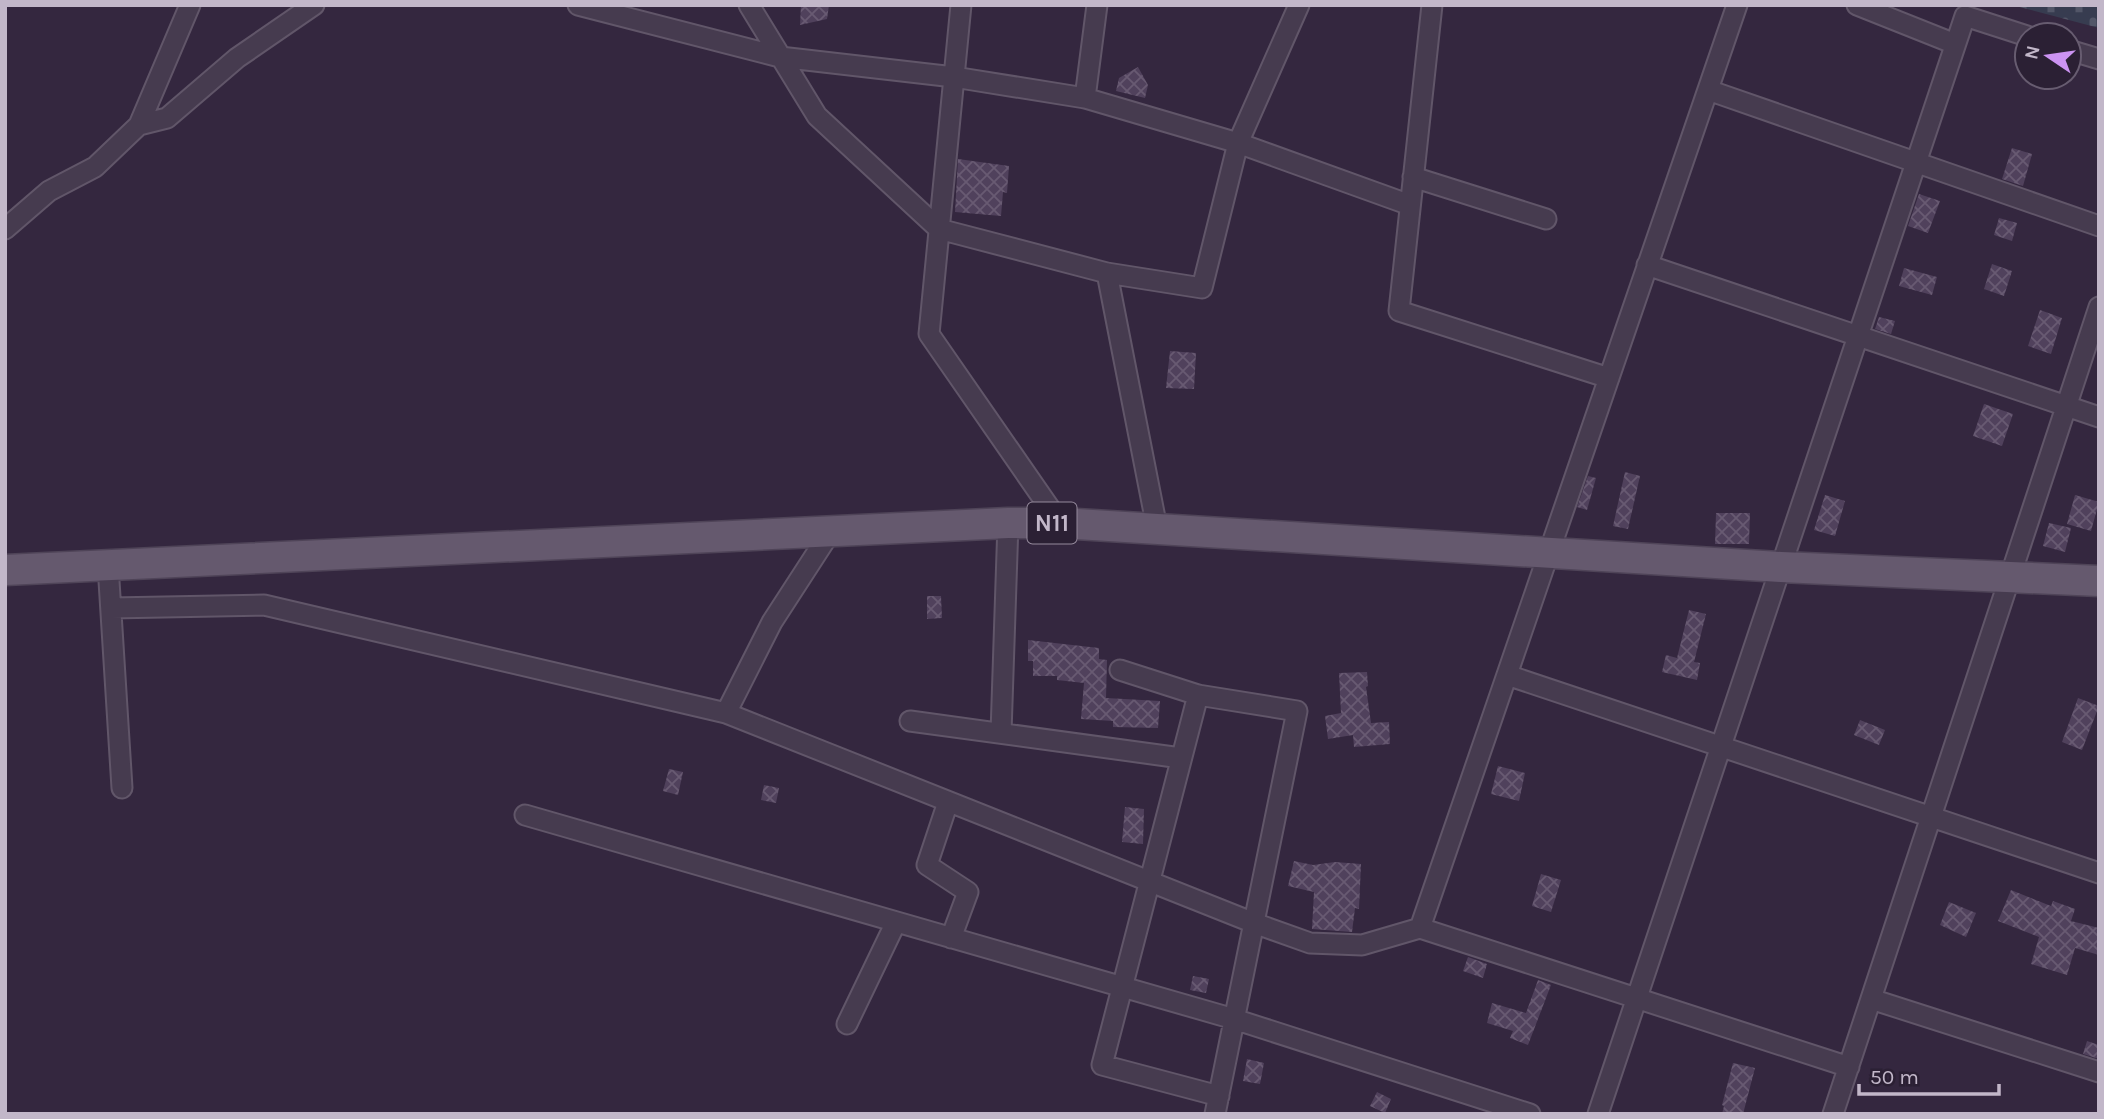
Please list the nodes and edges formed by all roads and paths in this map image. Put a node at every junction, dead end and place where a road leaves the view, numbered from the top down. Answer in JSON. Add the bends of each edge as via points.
{"nodes":[{"id":1,"x":190,"y":5,"type":"edge"},
{"id":2,"x":314,"y":5,"type":"edge"},
{"id":3,"x":578,"y":5,"type":"edge"},
{"id":4,"x":749,"y":5,"type":"edge"},
{"id":5,"x":961,"y":5,"type":"edge"},
{"id":6,"x":1097,"y":5,"type":"edge"},
{"id":7,"x":1299,"y":5,"type":"edge"},
{"id":8,"x":1432,"y":5,"type":"edge"},
{"id":9,"x":1737,"y":5,"type":"edge"},
{"id":10,"x":1857,"y":5,"type":"edge"},
{"id":11,"x":1891,"y":12,"type":"edge"},
{"id":12,"x":2013,"y":31,"type":"edge"},
{"id":13,"x":1955,"y":44,"type":"junction"},
{"id":14,"x":780,"y":57,"type":"junction"},
{"id":15,"x":954,"y":77,"type":"junction"},
{"id":16,"x":1708,"y":90,"type":"junction"},
{"id":17,"x":1084,"y":98,"type":"junction"},
{"id":18,"x":139,"y":125,"type":"junction"},
{"id":19,"x":1238,"y":143,"type":"junction"},
{"id":20,"x":1916,"y":163,"type":"junction"},
{"id":21,"x":1413,"y":177,"type":"junction"},
{"id":22,"x":1410,"y":205,"type":"junction"},
{"id":23,"x":1546,"y":219,"type":"dead end"},
{"id":24,"x":2099,"y":226,"type":"edge"},
{"id":25,"x":5,"y":229,"type":"edge"},
{"id":26,"x":939,"y":229,"type":"junction"},
{"id":27,"x":1647,"y":265,"type":"junction"},
{"id":28,"x":1107,"y":273,"type":"junction"},
{"id":29,"x":2099,"y":307,"type":"edge"},
{"id":30,"x":1858,"y":337,"type":"junction"},
{"id":31,"x":1609,"y":379,"type":"junction"},
{"id":32,"x":2066,"y":406,"type":"junction"},
{"id":33,"x":2099,"y":417,"type":"edge"},
{"id":34,"x":1009,"y":523,"type":"junction"},
{"id":35,"x":1060,"y":523,"type":"junction"},
{"id":36,"x":1157,"y":528,"type":"junction"},
{"id":37,"x":831,"y":531,"type":"junction"},
{"id":38,"x":1549,"y":553,"type":"junction"},
{"id":39,"x":108,"y":565,"type":"junction"},
{"id":40,"x":1781,"y":567,"type":"junction"},
{"id":41,"x":5,"y":570,"type":"edge"},
{"id":42,"x":2010,"y":577,"type":"junction"},
{"id":43,"x":2099,"y":581,"type":"edge"},
{"id":44,"x":111,"y":608,"type":"junction"},
{"id":45,"x":1120,"y":670,"type":"dead end"},
{"id":46,"x":1507,"y":675,"type":"junction"},
{"id":47,"x":1198,"y":695,"type":"junction"},
{"id":48,"x":726,"y":713,"type":"junction"},
{"id":49,"x":910,"y":721,"type":"dead end"},
{"id":50,"x":1001,"y":733,"type":"junction"},
{"id":51,"x":1721,"y":746,"type":"junction"},
{"id":52,"x":1181,"y":758,"type":"junction"},
{"id":53,"x":122,"y":788,"type":"dead end"},
{"id":54,"x":948,"y":802,"type":"junction"},
{"id":55,"x":524,"y":815,"type":"dead end"},
{"id":56,"x":1931,"y":817,"type":"junction"},
{"id":57,"x":2099,"y":873,"type":"edge"},
{"id":58,"x":1149,"y":881,"type":"junction"},
{"id":59,"x":895,"y":922,"type":"junction"},
{"id":60,"x":1254,"y":923,"type":"junction"},
{"id":61,"x":1420,"y":928,"type":"junction"},
{"id":62,"x":951,"y":938,"type":"junction"},
{"id":63,"x":1122,"y":987,"type":"junction"},
{"id":64,"x":1637,"y":998,"type":"junction"},
{"id":65,"x":1871,"y":999,"type":"junction"},
{"id":66,"x":1234,"y":1019,"type":"junction"},
{"id":67,"x":847,"y":1024,"type":"dead end"},
{"id":68,"x":1849,"y":1067,"type":"junction"},
{"id":69,"x":2099,"y":1072,"type":"edge"},
{"id":70,"x":1217,"y":1105,"type":"edge"},
{"id":71,"x":1530,"y":1114,"type":"edge"},
{"id":72,"x":1598,"y":1114,"type":"edge"},
{"id":73,"x":1833,"y":1114,"type":"edge"}],
"edges":[{"from":1,"to":18,"type":"street"},
{"from":2,"to":18,"type":"street","via":[[237,58],[167,118]]},
{"from":3,"to":14,"type":"street"},
{"from":4,"to":14,"type":"street"},
{"from":5,"to":15,"type":"street"},
{"from":6,"to":17,"type":"street"},
{"from":7,"to":19,"type":"street"},
{"from":8,"to":21,"type":"street"},
{"from":9,"to":16,"type":"street"},
{"from":10,"to":11,"type":"street"},
{"from":11,"to":13,"type":"street"},
{"from":12,"to":13,"type":"street","via":[[1965,16]]},
{"from":13,"to":20,"type":"street"},
{"from":14,"to":15,"type":"street"},
{"from":14,"to":26,"type":"street","via":[[817,116]]},
{"from":15,"to":17,"type":"street"},
{"from":15,"to":26,"type":"street"},
{"from":16,"to":20,"type":"street"},
{"from":16,"to":27,"type":"street"},
{"from":17,"to":19,"type":"street"},
{"from":18,"to":25,"type":"street","via":[[95,167],[50,191]]},
{"from":19,"to":22,"type":"street"},
{"from":19,"to":28,"type":"street","via":[[1202,288]]},
{"from":20,"to":24,"type":"street"},
{"from":20,"to":30,"type":"street"},
{"from":21,"to":22,"type":"street"},
{"from":21,"to":23,"type":"street"},
{"from":22,"to":31,"type":"street","via":[[1399,311]]},
{"from":26,"to":28,"type":"street"},
{"from":26,"to":35,"type":"street","via":[[929,334]]},
{"from":27,"to":30,"type":"street"},
{"from":27,"to":31,"type":"street"},
{"from":28,"to":36,"type":"street"},
{"from":29,"to":32,"type":"street"},
{"from":30,"to":32,"type":"street"},
{"from":30,"to":40,"type":"street"},
{"from":31,"to":38,"type":"street"},
{"from":32,"to":33,"type":"street"},
{"from":32,"to":42,"type":"street"},
{"from":34,"to":35,"type":"main road","number":"N11"},
{"from":34,"to":37,"type":"main road","number":"N11"},
{"from":34,"to":50,"type":"street"},
{"from":35,"to":36,"type":"main road","number":"N11"},
{"from":36,"to":38,"type":"main road","number":"N11"},
{"from":37,"to":39,"type":"main road","number":"N11"},
{"from":37,"to":48,"type":"street","via":[[772,622]]},
{"from":38,"to":40,"type":"main road","number":"N11"},
{"from":38,"to":46,"type":"street"},
{"from":39,"to":41,"type":"main road","number":"N11"},
{"from":39,"to":44,"type":"street"},
{"from":40,"to":42,"type":"main road","number":"N11"},
{"from":40,"to":51,"type":"street"},
{"from":42,"to":43,"type":"main road","number":"N11"},
{"from":42,"to":56,"type":"street"},
{"from":44,"to":48,"type":"street","via":[[264,605]]},
{"from":44,"to":53,"type":"street"},
{"from":45,"to":47,"type":"street"},
{"from":46,"to":51,"type":"street"},
{"from":46,"to":61,"type":"street"},
{"from":47,"to":52,"type":"street"},
{"from":47,"to":60,"type":"street","via":[[1297,711]]},
{"from":48,"to":54,"type":"street"},
{"from":49,"to":50,"type":"street"},
{"from":50,"to":52,"type":"street"},
{"from":51,"to":56,"type":"street"},
{"from":51,"to":64,"type":"street"},
{"from":52,"to":58,"type":"street"},
{"from":54,"to":58,"type":"street"},
{"from":54,"to":62,"type":"street","via":[[927,865],[968,892]]},
{"from":55,"to":59,"type":"street"},
{"from":56,"to":57,"type":"street"},
{"from":56,"to":65,"type":"street"},
{"from":58,"to":60,"type":"street"},
{"from":58,"to":63,"type":"street"},
{"from":59,"to":62,"type":"street"},
{"from":59,"to":67,"type":"street"},
{"from":60,"to":61,"type":"street","via":[[1310,943],[1362,945]]},
{"from":60,"to":66,"type":"street"},
{"from":61,"to":64,"type":"street"},
{"from":62,"to":63,"type":"street"},
{"from":63,"to":66,"type":"street"},
{"from":63,"to":70,"type":"street","via":[[1102,1065]]},
{"from":64,"to":68,"type":"street"},
{"from":64,"to":72,"type":"street"},
{"from":65,"to":68,"type":"street"},
{"from":65,"to":69,"type":"street"},
{"from":66,"to":70,"type":"street"},
{"from":66,"to":71,"type":"street"},
{"from":68,"to":73,"type":"street"}]}
